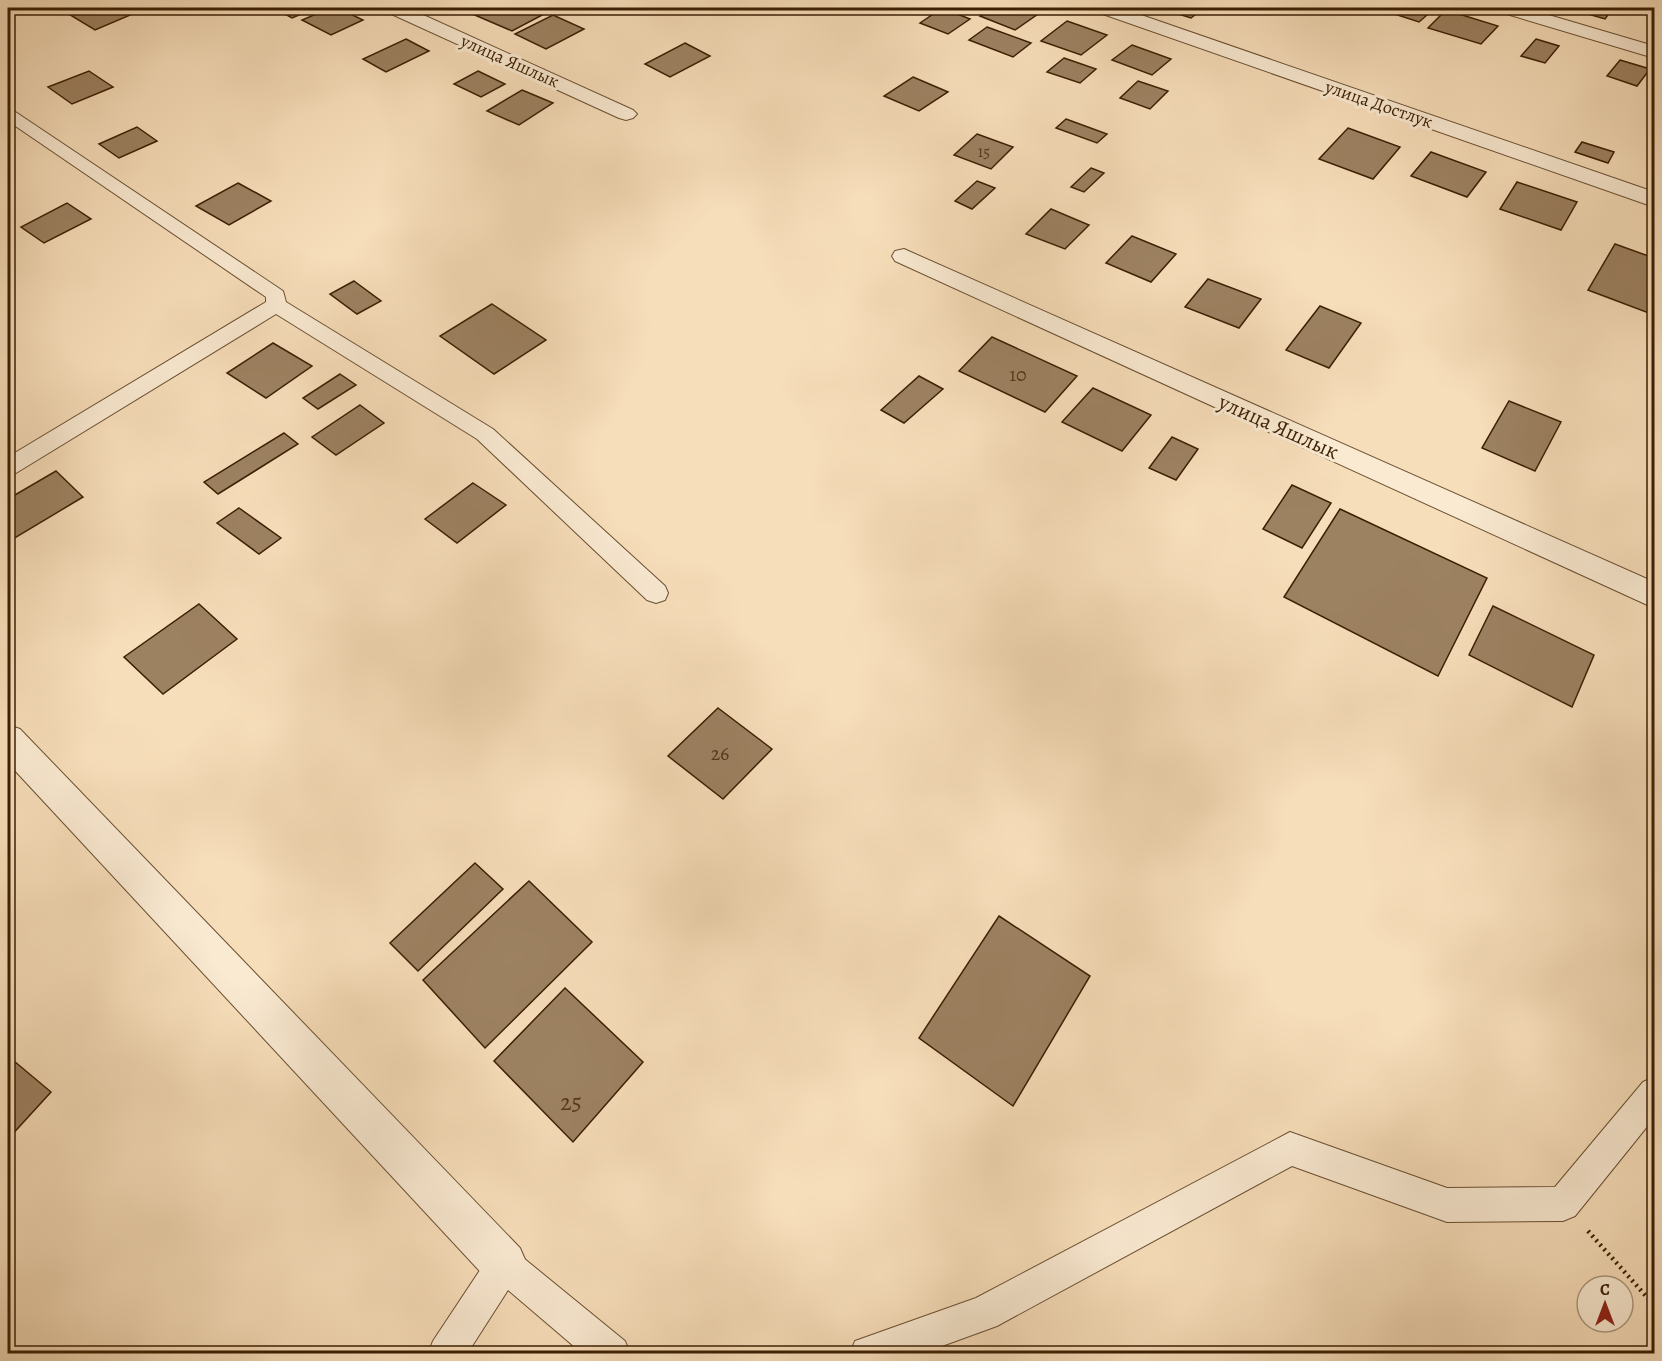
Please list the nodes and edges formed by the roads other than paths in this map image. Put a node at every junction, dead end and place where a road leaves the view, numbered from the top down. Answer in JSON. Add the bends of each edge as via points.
{"nodes":[{"id":1,"x":394,"y":8,"type":"edge"},
{"id":2,"x":1104,"y":8,"type":"edge"},
{"id":3,"x":1507,"y":8,"type":"edge"},
{"id":4,"x":1654,"y":52,"type":"edge"},
{"id":5,"x":8,"y":114,"type":"edge"},
{"id":6,"x":626,"y":114,"type":"dead end"},
{"id":7,"x":1654,"y":200,"type":"edge"},
{"id":8,"x":904,"y":256,"type":"dead end"},
{"id":9,"x":276,"y":305,"type":"junction"},
{"id":10,"x":8,"y":467,"type":"edge"},
{"id":11,"x":656,"y":593,"type":"dead end"},
{"id":12,"x":1654,"y":596,"type":"edge"},
{"id":13,"x":8,"y":740,"type":"edge"},
{"id":14,"x":1654,"y":1093,"type":"edge"},
{"id":15,"x":504,"y":1264,"type":"junction"},
{"id":16,"x":446,"y":1353,"type":"edge"},
{"id":17,"x":612,"y":1353,"type":"edge"},
{"id":18,"x":868,"y":1353,"type":"edge"}],
"edges":[{"from":1,"to":6,"type":"street","name":"улица Яшлык"},
{"from":2,"to":7,"type":"street","name":"улица Достлук"},
{"from":3,"to":4,"type":"street"},
{"from":5,"to":9,"type":"lane","via":[[276,295]]},
{"from":8,"to":12,"type":"street","name":"улица Яшлык"},
{"from":9,"to":10,"type":"lane"},
{"from":9,"to":11,"type":"lane","via":[[485,434]]},
{"from":13,"to":15,"type":"street"},
{"from":14,"to":18,"type":"lane","via":[[1563,1204],[1447,1205],[1290,1149],[984,1312]]},
{"from":15,"to":16,"type":"lane"},
{"from":15,"to":17,"type":"lane"}]}
